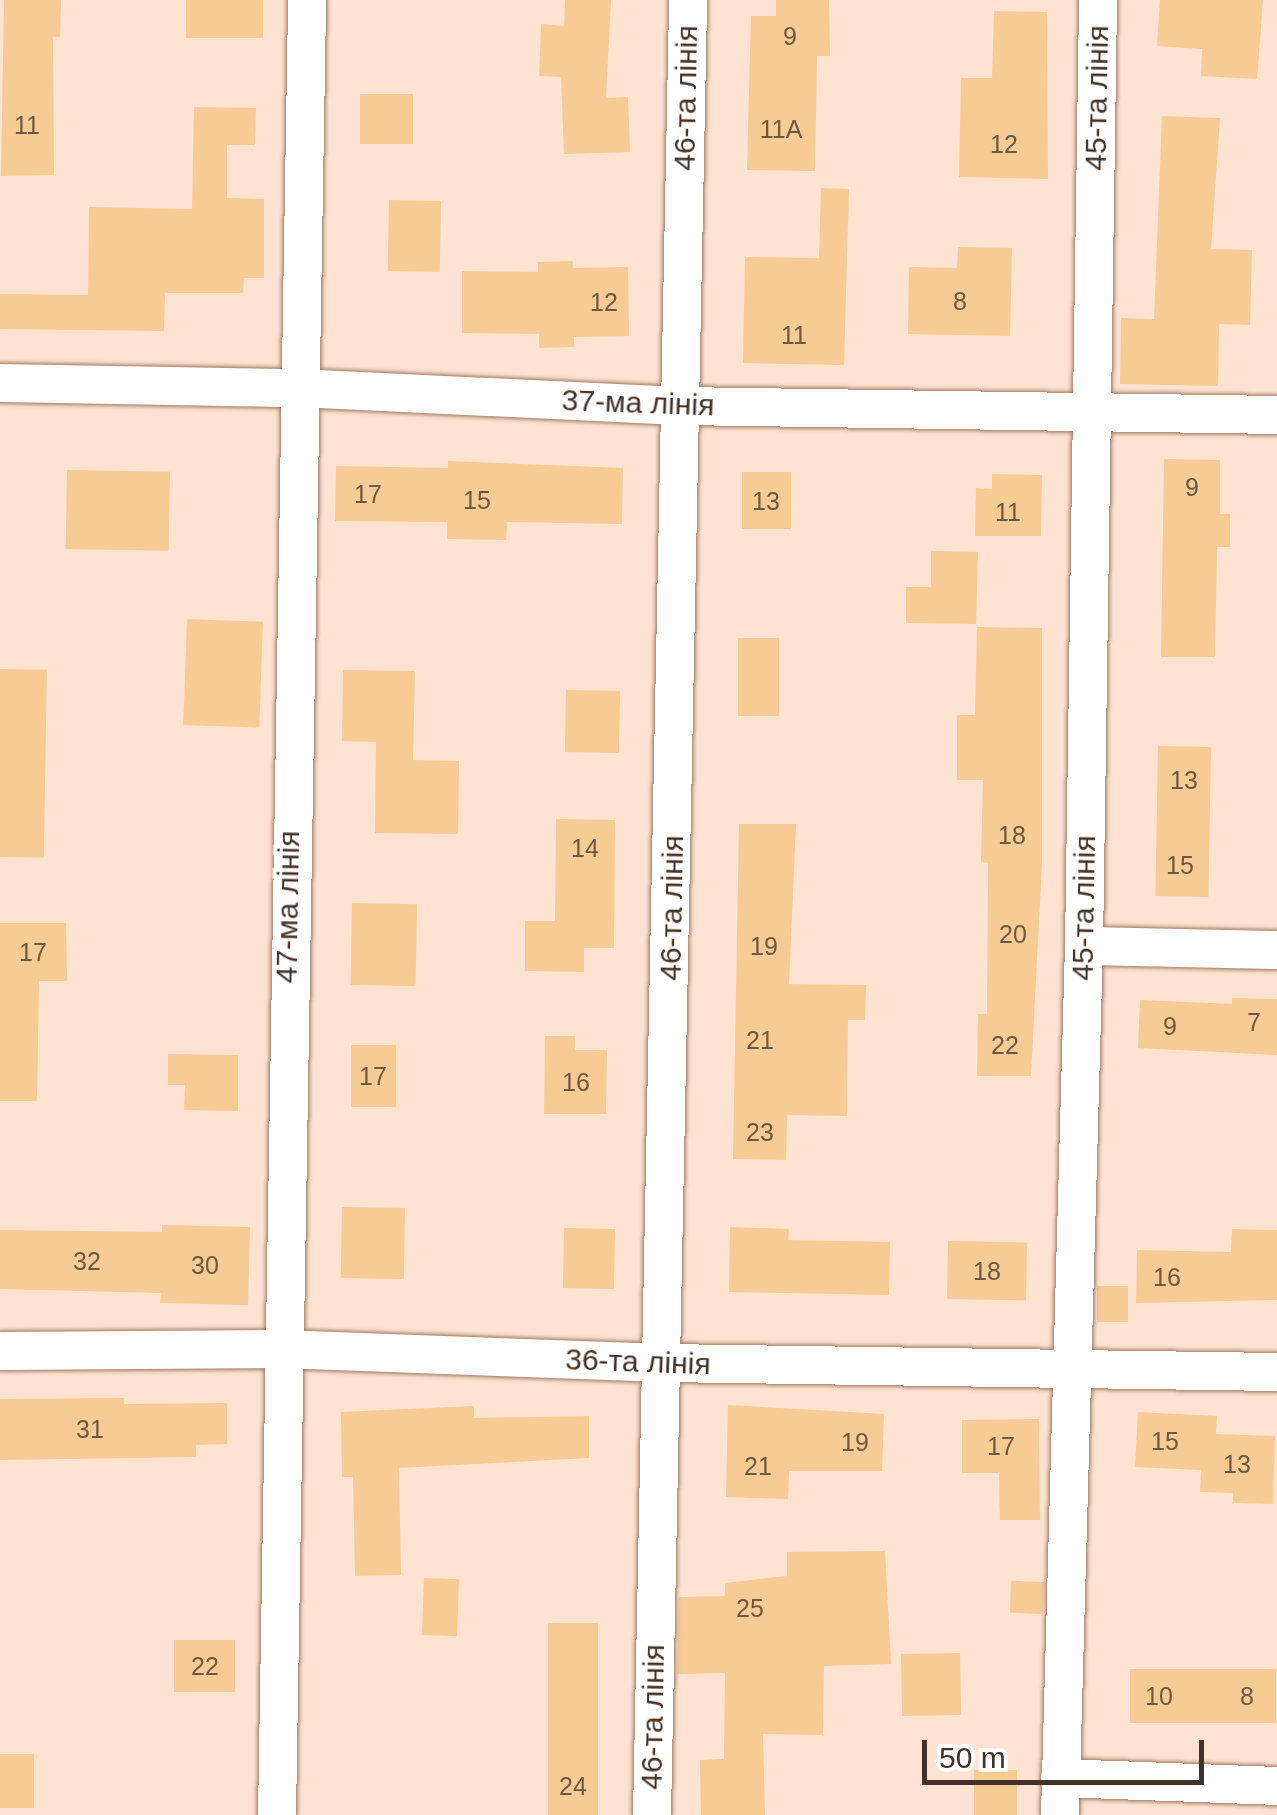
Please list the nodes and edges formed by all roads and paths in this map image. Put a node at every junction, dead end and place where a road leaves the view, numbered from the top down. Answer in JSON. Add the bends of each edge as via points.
{"nodes":[{"id":1,"x":307,"y":0,"type":"edge"},
{"id":2,"x":688,"y":0,"type":"edge"},
{"id":3,"x":1098,"y":0,"type":"edge"},
{"id":4,"x":0,"y":383,"type":"edge"},
{"id":5,"x":298,"y":388,"type":"junction"},
{"id":6,"x":680,"y":406,"type":"junction"},
{"id":7,"x":1091,"y":412,"type":"junction"},
{"id":8,"x":1277,"y":415,"type":"edge"},
{"id":9,"x":1084,"y":946,"type":"junction"},
{"id":10,"x":1277,"y":950,"type":"edge"},
{"id":11,"x":280,"y":1349,"type":"junction"},
{"id":12,"x":0,"y":1350,"type":"edge"},
{"id":13,"x":664,"y":1363,"type":"junction"},
{"id":14,"x":1071,"y":1368,"type":"junction"},
{"id":15,"x":1277,"y":1372,"type":"edge"},
{"id":16,"x":1277,"y":1786,"type":"edge"},
{"id":17,"x":1060,"y":1797,"type":"edge"},
{"id":18,"x":277,"y":1815,"type":"edge"},
{"id":19,"x":652,"y":1815,"type":"edge"}],
"edges":[{"from":1,"to":5,"type":"street","name":"47-ма лінія"},
{"from":2,"to":6,"type":"street","name":"46-та лінія"},
{"from":3,"to":7,"type":"street","name":"45-та лінія"},
{"from":4,"to":5,"type":"street","name":"37-ма лінія"},
{"from":5,"to":6,"type":"street","name":"37-ма лінія"},
{"from":5,"to":11,"type":"street","name":"47-ма лінія"},
{"from":6,"to":7,"type":"street","name":"37-ма лінія"},
{"from":6,"to":13,"type":"street","name":"46-та лінія"},
{"from":7,"to":8,"type":"street","name":"37-ма лінія"},
{"from":7,"to":9,"type":"street","name":"45-та лінія"},
{"from":9,"to":10,"type":"street"},
{"from":9,"to":14,"type":"street","name":"45-та лінія"},
{"from":11,"to":12,"type":"street","name":"36-та лінія"},
{"from":11,"to":13,"type":"street","name":"36-та лінія"},
{"from":11,"to":18,"type":"street","name":"47-ма лінія"},
{"from":13,"to":14,"type":"street","name":"36-та лінія"},
{"from":13,"to":19,"type":"street","name":"46-та лінія"},
{"from":14,"to":15,"type":"street","name":"36-та лінія"},
{"from":14,"to":17,"type":"street","name":"45-та лінія"},
{"from":16,"to":17,"type":"street"}]}
